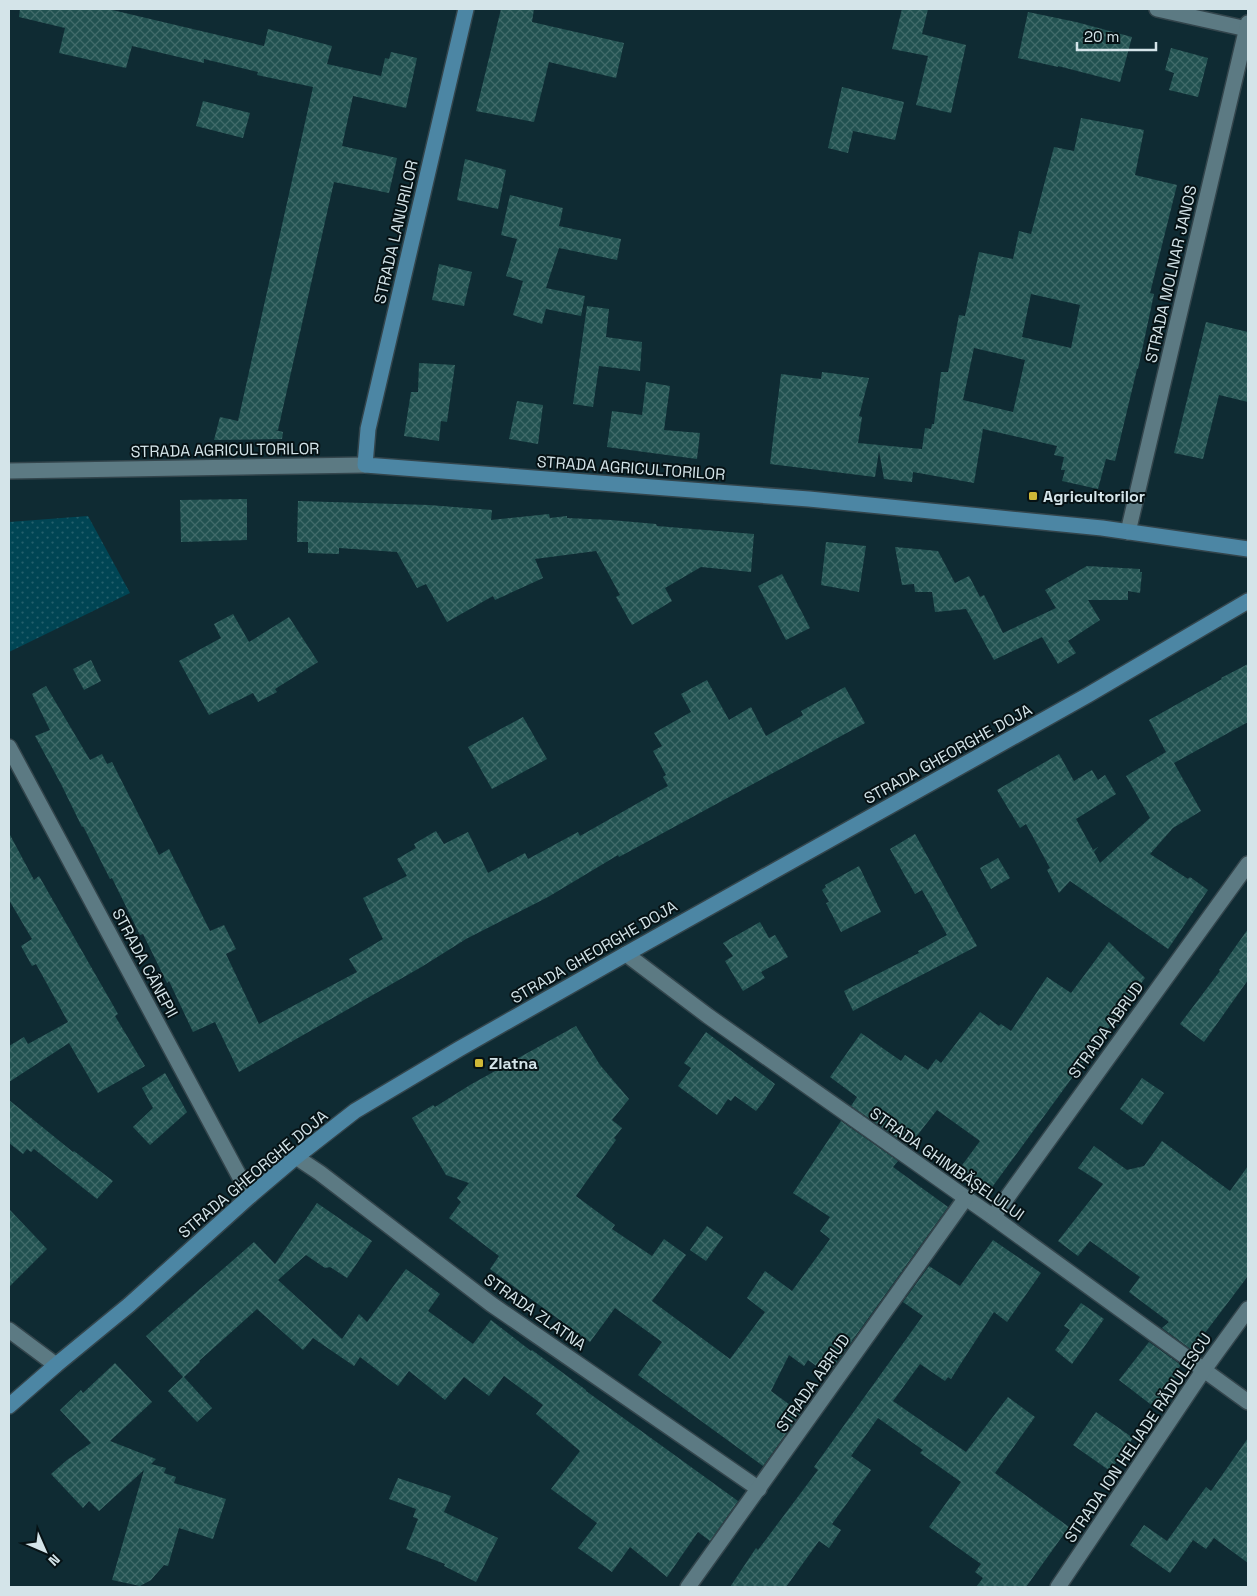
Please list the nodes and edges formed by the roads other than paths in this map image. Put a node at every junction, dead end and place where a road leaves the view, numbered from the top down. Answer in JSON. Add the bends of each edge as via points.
{"nodes":[{"id":1,"x":466,"y":9,"type":"edge"},
{"id":2,"x":1157,"y":9,"type":"edge"},
{"id":3,"x":1248,"y":26,"type":"edge"},
{"id":4,"x":365,"y":465,"type":"junction"},
{"id":5,"x":9,"y":471,"type":"edge"},
{"id":6,"x":1128,"y":532,"type":"junction"},
{"id":7,"x":1248,"y":549,"type":"edge"},
{"id":8,"x":1248,"y":602,"type":"edge"},
{"id":9,"x":9,"y":747,"type":"edge"},
{"id":10,"x":1248,"y":864,"type":"edge"},
{"id":11,"x":626,"y":954,"type":"junction"},
{"id":12,"x":296,"y":1157,"type":"junction"},
{"id":13,"x":250,"y":1196,"type":"junction"},
{"id":14,"x":966,"y":1199,"type":"junction"},
{"id":15,"x":992,"y":1217,"type":"junction"},
{"id":16,"x":1248,"y":1309,"type":"edge"},
{"id":17,"x":9,"y":1330,"type":"edge"},
{"id":18,"x":56,"y":1366,"type":"junction"},
{"id":19,"x":1203,"y":1371,"type":"junction"},
{"id":20,"x":1248,"y":1402,"type":"edge"},
{"id":21,"x":9,"y":1406,"type":"edge"},
{"id":22,"x":759,"y":1489,"type":"junction"},
{"id":23,"x":688,"y":1587,"type":"edge"},
{"id":24,"x":1058,"y":1587,"type":"edge"}],
"edges":[{"from":1,"to":4,"type":"main road","name":"STRADA LANURILOR","via":[[368,429]]},
{"from":2,"to":3,"type":"street"},
{"from":3,"to":6,"type":"street","name":"STRADA MOLNAR JANOS"},
{"from":4,"to":5,"type":"street","name":"STRADA AGRICULTORILOR"},
{"from":4,"to":6,"type":"main road","name":"STRADA AGRICULTORILOR","via":[[809,499]]},
{"from":6,"to":7,"type":"main road","name":"STRADA AGRICULTORILOR"},
{"from":8,"to":11,"type":"main road","name":"STRADA GHEORGHE DOJA","via":[[1088,696]]},
{"from":9,"to":13,"type":"street","name":"STRADA CÂNEPII"},
{"from":10,"to":15,"type":"street","name":"STRADA ABRUD"},
{"from":11,"to":12,"type":"main road","name":"STRADA GHEORGHE DOJA","via":[[394,1087],[356,1111]]},
{"from":11,"to":14,"type":"street","name":"STRADA GHIMBĂȘELULUI"},
{"from":12,"to":13,"type":"main road","name":"STRADA GHEORGHE DOJA"},
{"from":12,"to":22,"type":"street","name":"STRADA ZLATNA","via":[[491,1304]]},
{"from":13,"to":18,"type":"main road","name":"STRADA GHEORGHE DOJA"},
{"from":14,"to":15,"type":"street","name":"STRADA GHIMBĂȘELULUI"},
{"from":14,"to":22,"type":"street","name":"STRADA ABRUD"},
{"from":15,"to":19,"type":"street","name":"STRADA GHIMBĂȘELULUI"},
{"from":16,"to":19,"type":"street","name":"STRADA ION HELIADE RĂDULESCU"},
{"from":17,"to":18,"type":"street"},
{"from":18,"to":21,"type":"main road","name":"STRADA GHEORGHE DOJA"},
{"from":19,"to":20,"type":"street","name":"STRADA GHIMBĂȘELULUI"},
{"from":19,"to":24,"type":"street","name":"STRADA ION HELIADE RĂDULESCU"},
{"from":22,"to":23,"type":"street","name":"STRADA ABRUD"}]}
